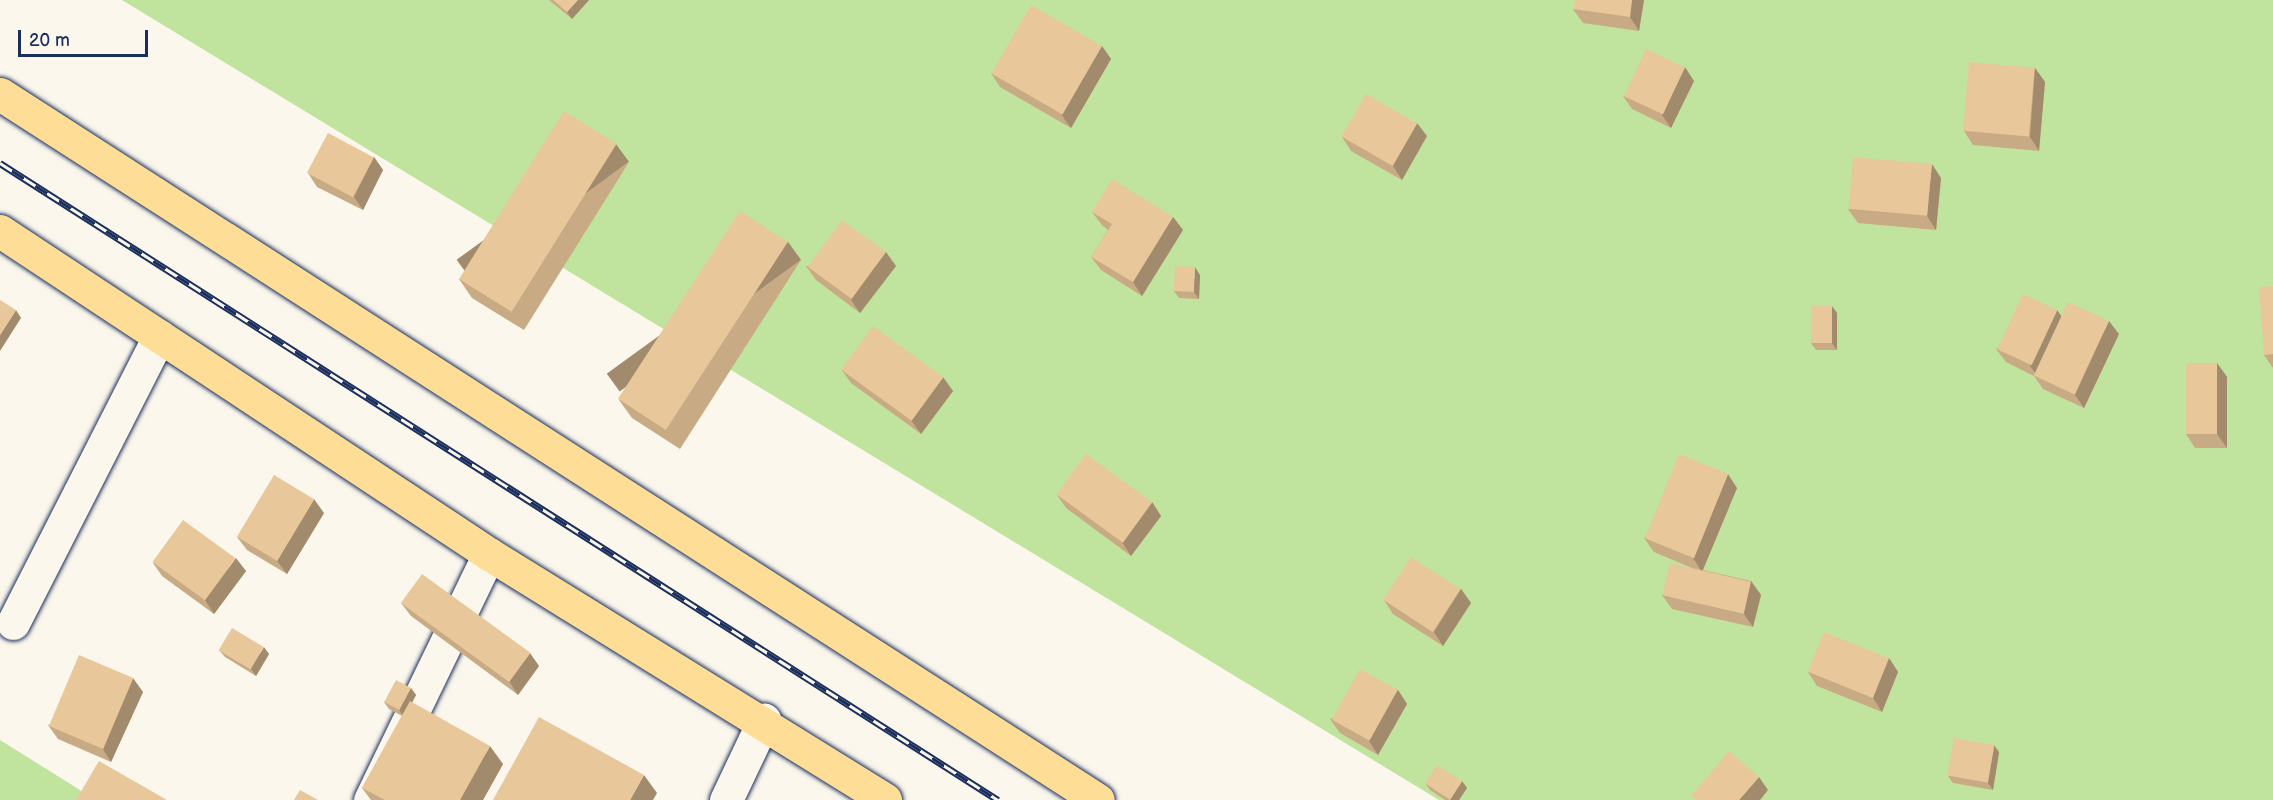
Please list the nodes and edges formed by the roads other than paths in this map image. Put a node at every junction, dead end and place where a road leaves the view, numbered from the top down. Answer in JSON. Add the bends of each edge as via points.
{"nodes":[{"id":1,"x":0,"y":94,"type":"edge"},
{"id":2,"x":0,"y":231,"type":"edge"},
{"id":3,"x":159,"y":336,"type":"junction"},
{"id":4,"x":489,"y":554,"type":"junction"},
{"id":5,"x":13,"y":623,"type":"dead end"},
{"id":6,"x":764,"y":720,"type":"junction"},
{"id":7,"x":370,"y":800,"type":"edge"},
{"id":8,"x":726,"y":800,"type":"edge"},
{"id":9,"x":885,"y":800,"type":"edge"},
{"id":10,"x":1098,"y":800,"type":"edge"}],
"edges":[{"from":1,"to":10,"type":"main road"},
{"from":2,"to":3,"type":"main road"},
{"from":3,"to":4,"type":"main road"},
{"from":3,"to":5,"type":"street"},
{"from":4,"to":6,"type":"main road"},
{"from":4,"to":7,"type":"street"},
{"from":6,"to":8,"type":"street"},
{"from":6,"to":9,"type":"main road"}]}
